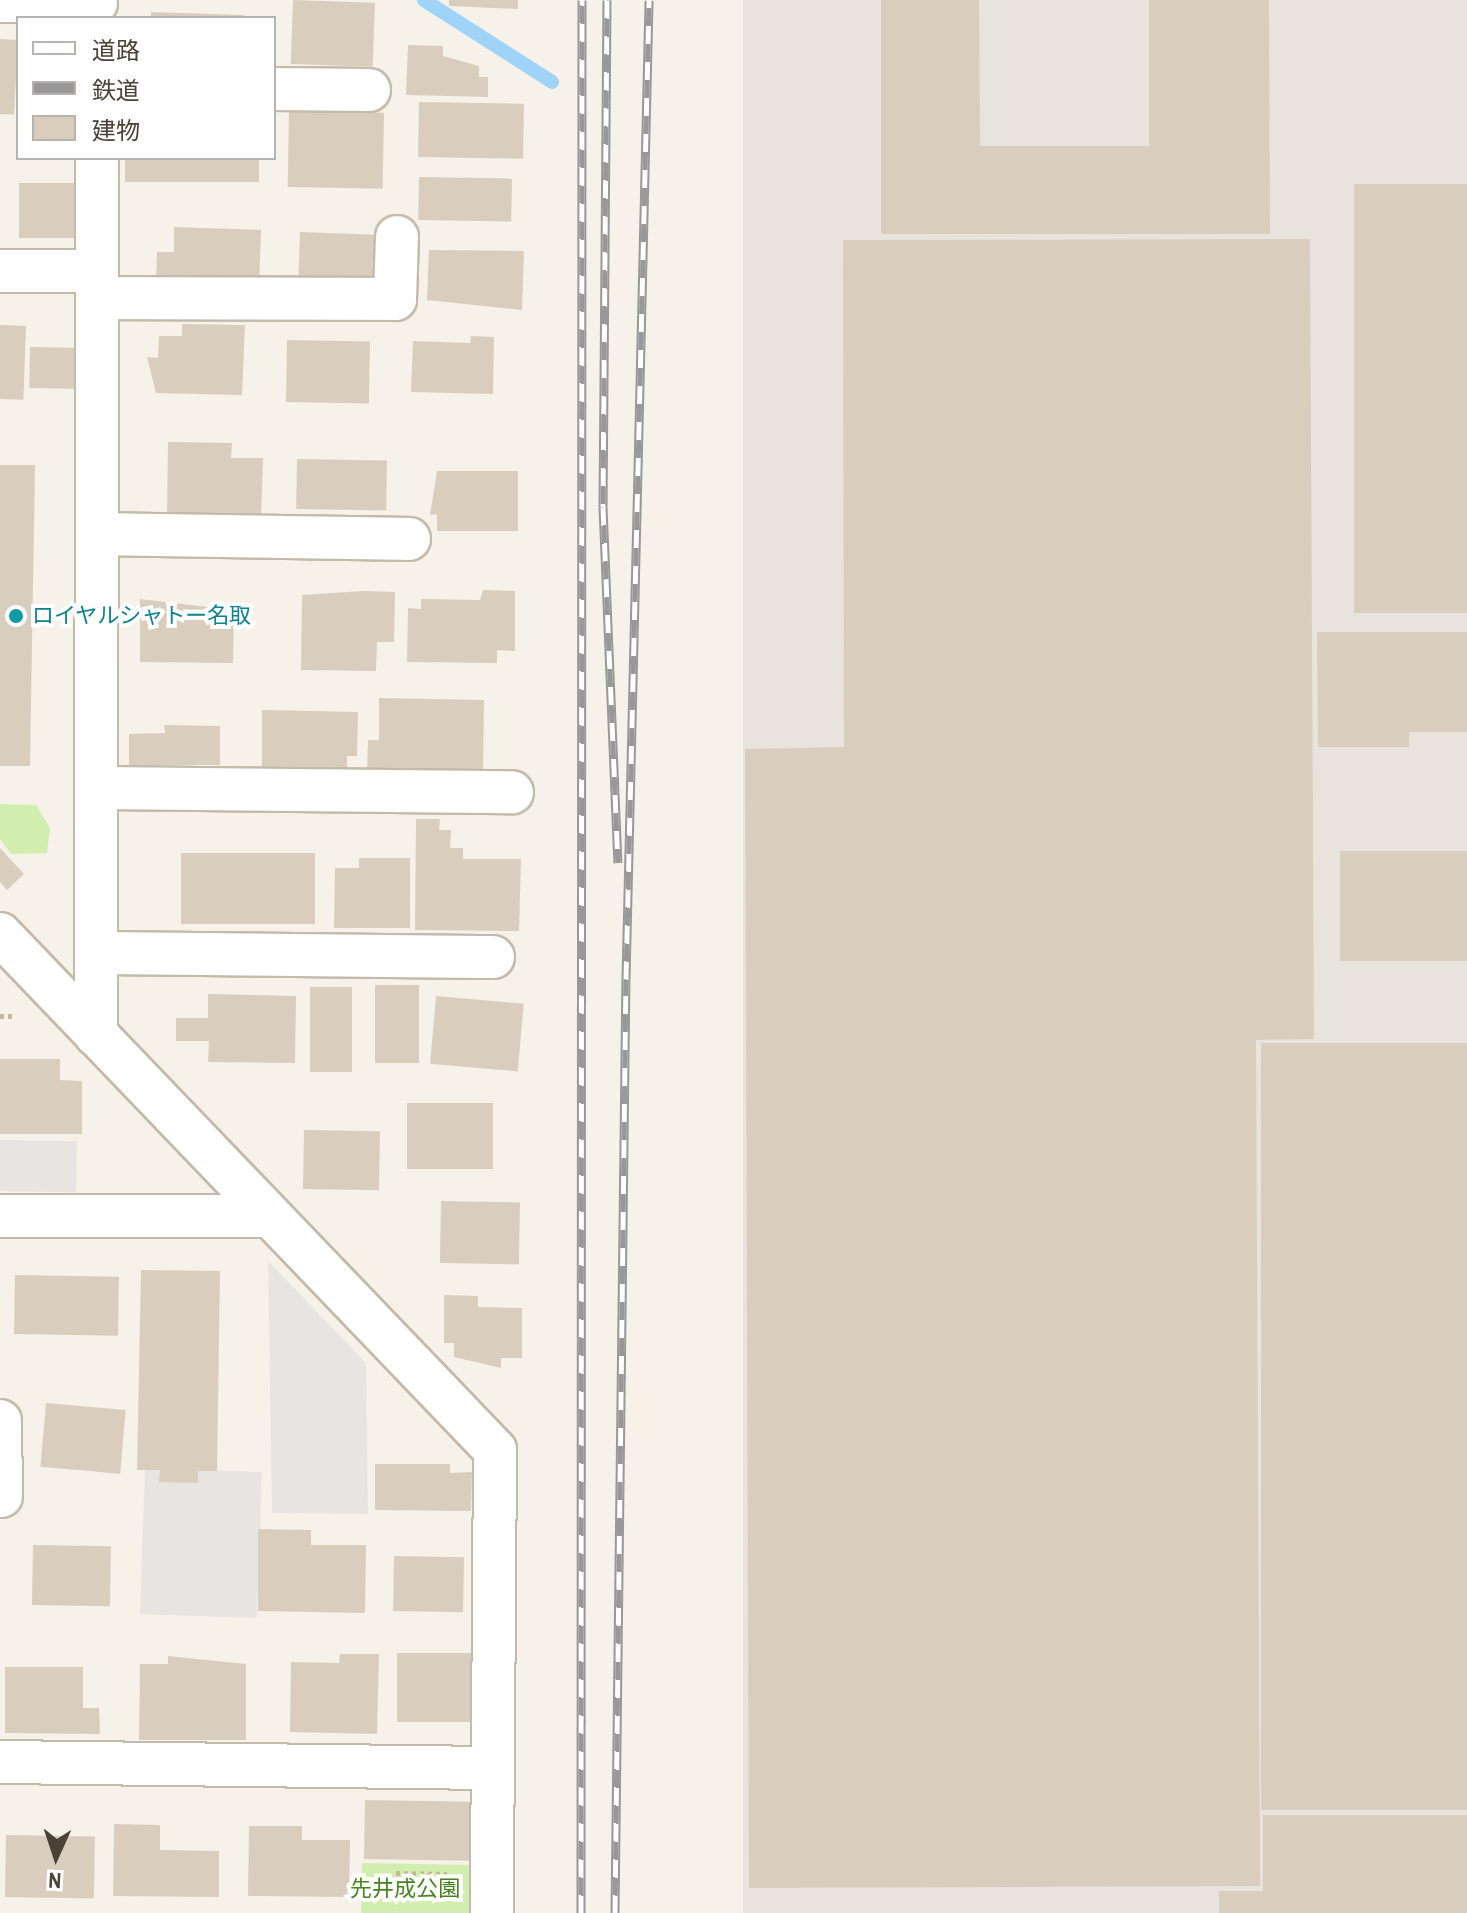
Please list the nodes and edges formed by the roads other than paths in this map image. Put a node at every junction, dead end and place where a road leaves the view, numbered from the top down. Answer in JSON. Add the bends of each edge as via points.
{"nodes":[{"id":1,"x":0,"y":1,"type":"edge"},
{"id":2,"x":96,"y":7,"type":"edge"},
{"id":3,"x":276,"y":89,"type":"edge"},
{"id":4,"x":369,"y":90,"type":"dead end"},
{"id":5,"x":97,"y":160,"type":"edge"},
{"id":6,"x":397,"y":237,"type":"dead end"},
{"id":7,"x":0,"y":271,"type":"edge"},
{"id":8,"x":97,"y":285,"type":"junction"},
{"id":9,"x":98,"y":534,"type":"junction"},
{"id":10,"x":409,"y":539,"type":"dead end"},
{"id":11,"x":100,"y":788,"type":"junction"},
{"id":12,"x":512,"y":792,"type":"dead end"},
{"id":13,"x":0,"y":934,"type":"edge"},
{"id":14,"x":100,"y":953,"type":"junction"},
{"id":15,"x":493,"y":957,"type":"dead end"},
{"id":16,"x":96,"y":1035,"type":"junction"},
{"id":17,"x":0,"y":1216,"type":"edge"},
{"id":18,"x":270,"y":1216,"type":"junction"},
{"id":19,"x":0,"y":1421,"type":"edge"},
{"id":20,"x":1,"y":1496,"type":"edge"},
{"id":21,"x":0,"y":1762,"type":"edge"},
{"id":22,"x":491,"y":1768,"type":"junction"},
{"id":23,"x":492,"y":1913,"type":"edge"}],
"edges":[{"from":1,"to":2,"type":"street"},
{"from":3,"to":4,"type":"street"},
{"from":5,"to":8,"type":"street"},
{"from":6,"to":8,"type":"street","via":[[395,299]]},
{"from":7,"to":8,"type":"street"},
{"from":8,"to":9,"type":"street"},
{"from":9,"to":10,"type":"street"},
{"from":9,"to":11,"type":"street"},
{"from":11,"to":12,"type":"street"},
{"from":11,"to":14,"type":"street"},
{"from":13,"to":16,"type":"street"},
{"from":14,"to":15,"type":"street"},
{"from":14,"to":16,"type":"street"},
{"from":16,"to":18,"type":"street"},
{"from":17,"to":18,"type":"street"},
{"from":18,"to":22,"type":"street","via":[[495,1450]]},
{"from":19,"to":20,"type":"street"},
{"from":21,"to":22,"type":"street"},
{"from":22,"to":23,"type":"street"}]}
